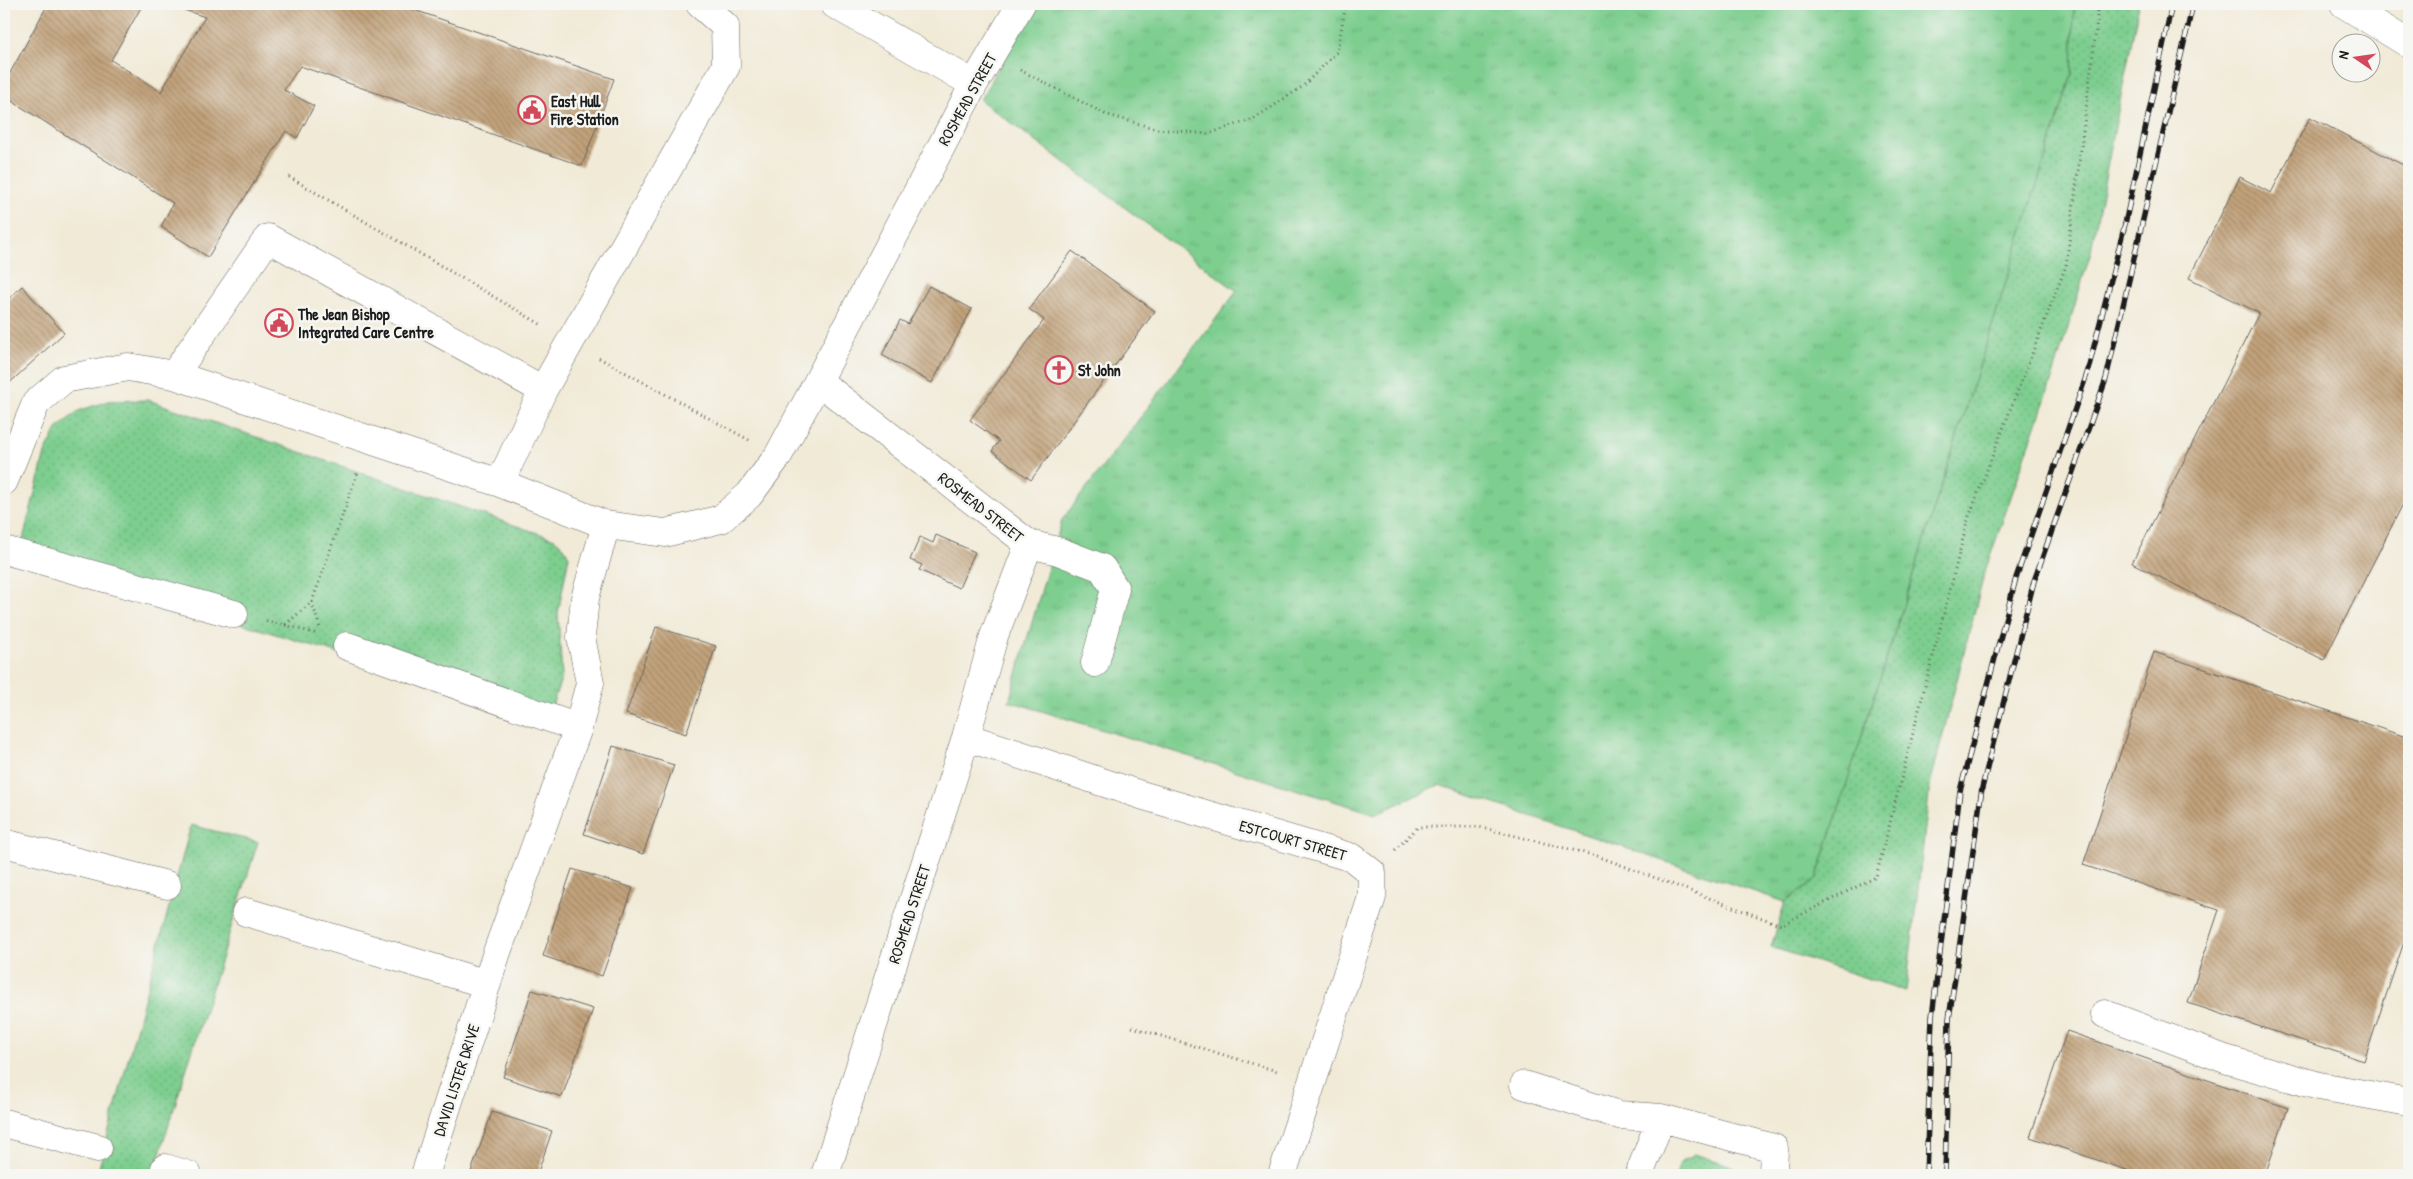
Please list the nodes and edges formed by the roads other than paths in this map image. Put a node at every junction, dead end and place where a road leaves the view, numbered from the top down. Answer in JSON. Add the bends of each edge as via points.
{"nodes":[{"id":1,"x":700,"y":4,"type":"edge"},
{"id":2,"x":834,"y":4,"type":"edge"},
{"id":3,"x":1020,"y":4,"type":"edge"},
{"id":4,"x":2344,"y":4,"type":"edge"},
{"id":5,"x":2409,"y":44,"type":"edge"},
{"id":6,"x":974,"y":84,"type":"junction"},
{"id":7,"x":174,"y":374,"type":"junction"},
{"id":8,"x":818,"y":381,"type":"junction"},
{"id":9,"x":543,"y":390,"type":"junction"},
{"id":10,"x":4,"y":481,"type":"edge"},
{"id":11,"x":500,"y":483,"type":"junction"},
{"id":12,"x":606,"y":525,"type":"junction"},
{"id":13,"x":1029,"y":544,"type":"junction"},
{"id":14,"x":4,"y":550,"type":"edge"},
{"id":15,"x":234,"y":614,"type":"road end"},
{"id":16,"x":335,"y":641,"type":"road end"},
{"id":17,"x":1095,"y":663,"type":"dead end"},
{"id":18,"x":578,"y":728,"type":"junction"},
{"id":19,"x":966,"y":737,"type":"junction"},
{"id":20,"x":4,"y":843,"type":"edge"},
{"id":21,"x":167,"y":885,"type":"dead end"},
{"id":22,"x":246,"y":912,"type":"dead end"},
{"id":23,"x":487,"y":984,"type":"junction"},
{"id":24,"x":2104,"y":1014,"type":"dead end"},
{"id":25,"x":1524,"y":1085,"type":"dead end"},
{"id":26,"x":2409,"y":1102,"type":"edge"},
{"id":27,"x":1661,"y":1118,"type":"junction"},
{"id":28,"x":4,"y":1123,"type":"edge"},
{"id":29,"x":98,"y":1148,"type":"dead end"},
{"id":30,"x":425,"y":1175,"type":"edge"},
{"id":31,"x":825,"y":1175,"type":"edge"},
{"id":32,"x":1282,"y":1175,"type":"edge"},
{"id":33,"x":1639,"y":1175,"type":"edge"},
{"id":34,"x":1773,"y":1175,"type":"edge"}],
"edges":[{"from":1,"to":9,"type":"street","via":[[725,26],[726,66]]},
{"from":2,"to":6,"type":"street"},
{"from":3,"to":6,"type":"street","name":"ROSMEAD STREET"},
{"from":4,"to":5,"type":"street"},
{"from":6,"to":8,"type":"street","name":"ROSMEAD STREET"},
{"from":7,"to":9,"type":"street","via":[[268,238]]},
{"from":7,"to":10,"type":"street","via":[[128,367],[64,380],[36,403]]},
{"from":7,"to":11,"type":"street"},
{"from":8,"to":12,"type":"street","via":[[778,456],[748,495],[720,519],[665,534]]},
{"from":8,"to":13,"type":"street","name":"ROSMEAD STREET"},
{"from":9,"to":11,"type":"street"},
{"from":11,"to":12,"type":"street"},
{"from":12,"to":18,"type":"street","name":"DAVID LISTER DRIVE","via":[[585,598],[581,637],[590,682]]},
{"from":13,"to":17,"type":"street","via":[[1102,568],[1115,589]]},
{"from":13,"to":19,"type":"street","name":"ROSMEAD STREET","via":[[994,636]]},
{"from":14,"to":15,"type":"street"},
{"from":16,"to":18,"type":"street"},
{"from":18,"to":23,"type":"street","name":"DAVID LISTER DRIVE"},
{"from":19,"to":31,"type":"street","name":"ROSMEAD STREET"},
{"from":19,"to":32,"type":"street","name":"ESTCOURT STREET","via":[[1141,795],[1353,858],[1372,873],[1372,897]]},
{"from":20,"to":21,"type":"street"},
{"from":22,"to":23,"type":"street"},
{"from":23,"to":30,"type":"street","name":"DAVID LISTER DRIVE"},
{"from":24,"to":26,"type":"street","via":[[2225,1059],[2319,1086]]},
{"from":25,"to":27,"type":"street","via":[[1618,1115]]},
{"from":27,"to":33,"type":"street"},
{"from":27,"to":34,"type":"street","via":[[1774,1148]]},
{"from":28,"to":29,"type":"street"}]}
